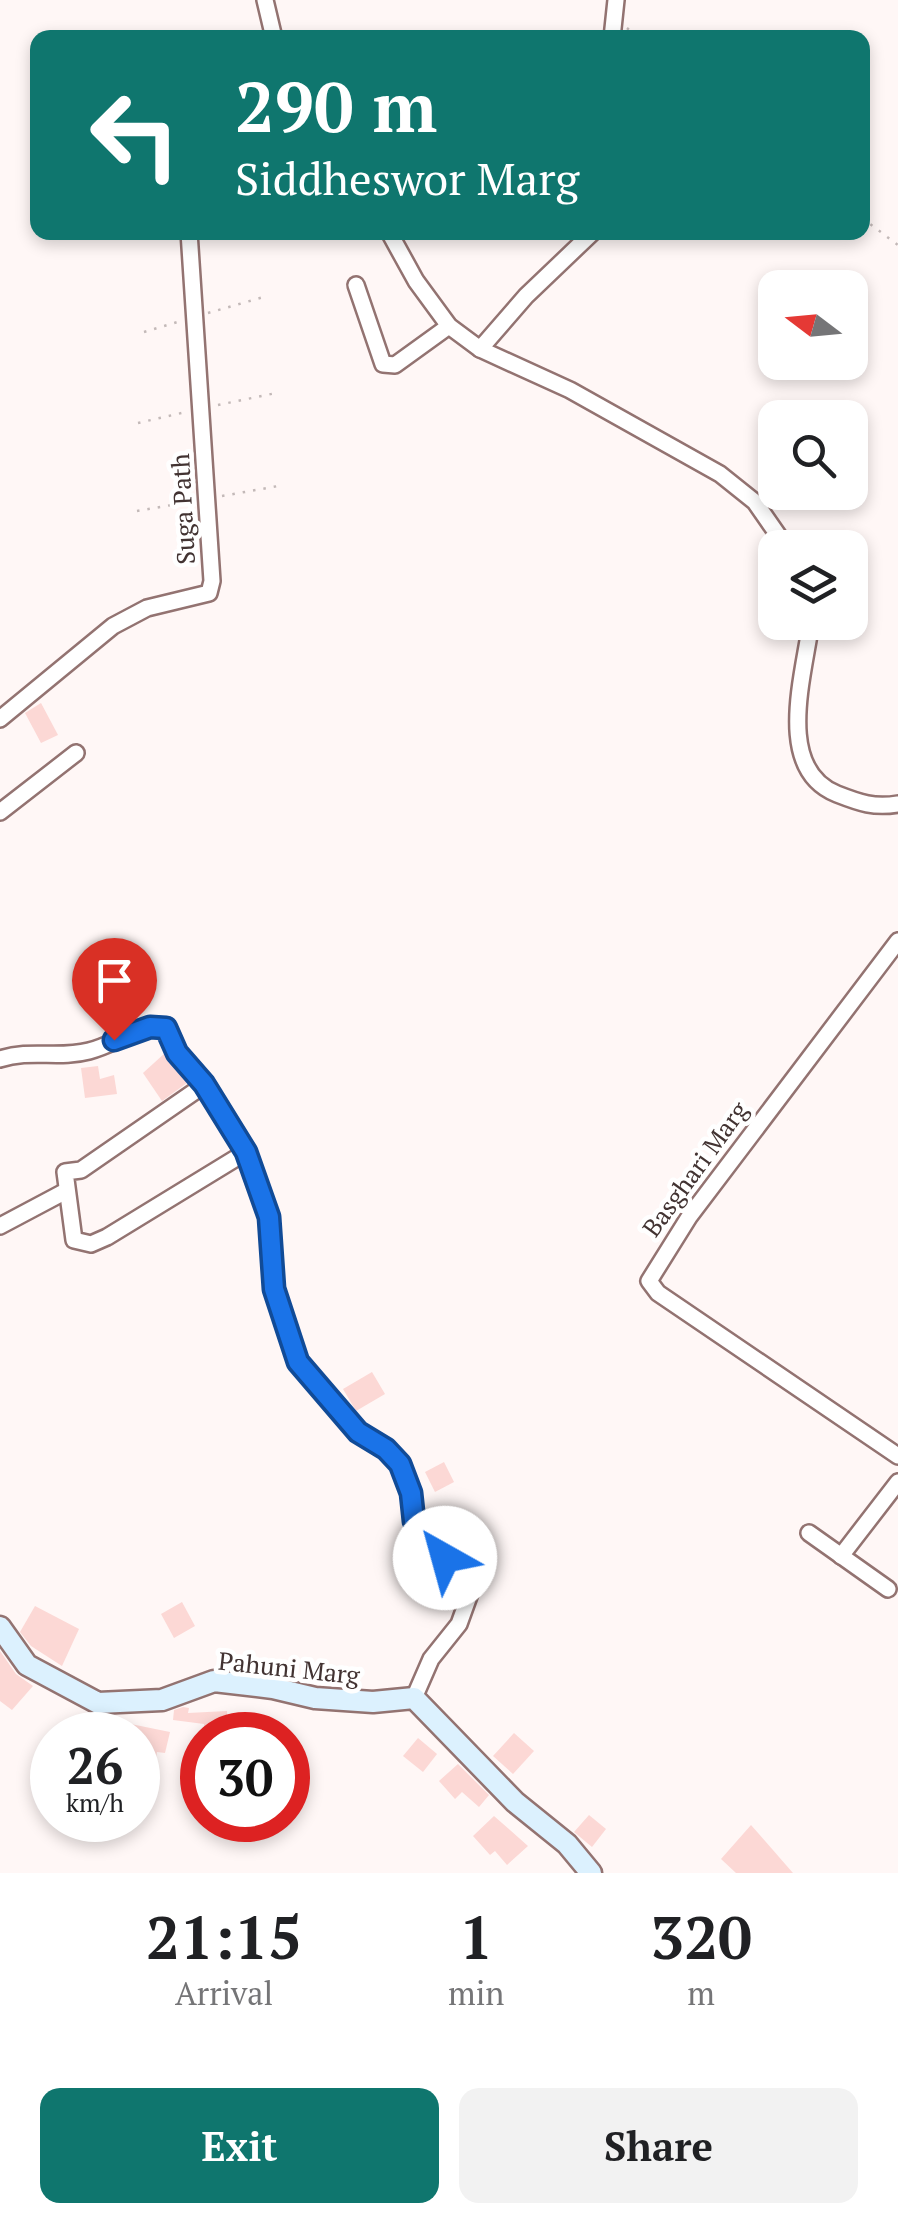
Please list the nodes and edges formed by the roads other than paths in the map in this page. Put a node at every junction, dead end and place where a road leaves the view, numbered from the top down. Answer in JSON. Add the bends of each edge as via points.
{"nodes":[{"id":1,"x":265,"y":0,"type":"edge"},
{"id":2,"x":616,"y":0,"type":"edge"},
{"id":3,"x":272,"y":30,"type":"edge"},
{"id":4,"x":613,"y":30,"type":"edge"},
{"id":5,"x":189,"y":240,"type":"edge"},
{"id":6,"x":393,"y":240,"type":"edge"},
{"id":7,"x":585,"y":240,"type":"edge"},
{"id":8,"x":356,"y":285,"type":"dead end"},
{"id":9,"x":449,"y":326,"type":"junction"},
{"id":10,"x":480,"y":349,"type":"junction"},
{"id":11,"x":774,"y":530,"type":"edge"},
{"id":12,"x":808,"y":640,"type":"edge"},
{"id":13,"x":0,"y":719,"type":"edge"},
{"id":14,"x":76,"y":752,"type":"dead end"},
{"id":15,"x":898,"y":804,"type":"edge"},
{"id":16,"x":0,"y":812,"type":"edge"},
{"id":17,"x":898,"y":941,"type":"edge"},
{"id":18,"x":0,"y":1059,"type":"edge"},
{"id":19,"x":204,"y":1084,"type":"junction"},
{"id":20,"x":246,"y":1152,"type":"junction"},
{"id":21,"x":66,"y":1191,"type":"junction"},
{"id":22,"x":0,"y":1226,"type":"edge"},
{"id":23,"x":898,"y":1456,"type":"edge"},
{"id":24,"x":898,"y":1482,"type":"edge"},
{"id":25,"x":810,"y":1534,"type":"dead end"},
{"id":26,"x":841,"y":1556,"type":"junction"},
{"id":27,"x":888,"y":1590,"type":"dead end"},
{"id":28,"x":0,"y":1627,"type":"edge"},
{"id":29,"x":414,"y":1698,"type":"junction"},
{"id":30,"x":592,"y":1873,"type":"edge"}],
"edges":[{"from":1,"to":3,"type":"street"},
{"from":2,"to":4,"type":"street"},
{"from":5,"to":13,"type":"street","name":"Suga Path","via":[[209,593],[132,615]]},
{"from":6,"to":9,"type":"street"},
{"from":7,"to":10,"type":"street"},
{"from":8,"to":9,"type":"street","via":[[384,364],[395,364]]},
{"from":9,"to":10,"type":"street"},
{"from":10,"to":11,"type":"street","via":[[570,390],[720,474],[755,502]]},
{"from":12,"to":15,"type":"street","via":[[801,760],[824,789],[861,804]]},
{"from":14,"to":16,"type":"street"},
{"from":17,"to":23,"type":"street","name":"Basghari Marg","via":[[689,1217],[649,1281]]},
{"from":18,"to":19,"type":"street","via":[[91,1051],[138,1030],[166,1028]]},
{"from":19,"to":20,"type":"street"},
{"from":19,"to":21,"type":"street","via":[[81,1170],[65,1172]]},
{"from":20,"to":21,"type":"street","via":[[91,1244],[74,1240]]},
{"from":20,"to":29,"type":"street","via":[[269,1217],[274,1289],[298,1362],[358,1432],[400,1464],[414,1521],[472,1588],[459,1624],[431,1659]]},
{"from":21,"to":22,"type":"street"},
{"from":24,"to":26,"type":"street"},
{"from":25,"to":26,"type":"street"},
{"from":26,"to":27,"type":"street"},
{"from":28,"to":29,"type":"street","name":"Pahuni Marg","via":[[26,1664],[98,1703],[162,1700],[214,1681],[315,1698]]},
{"from":29,"to":30,"type":"street"}]}
